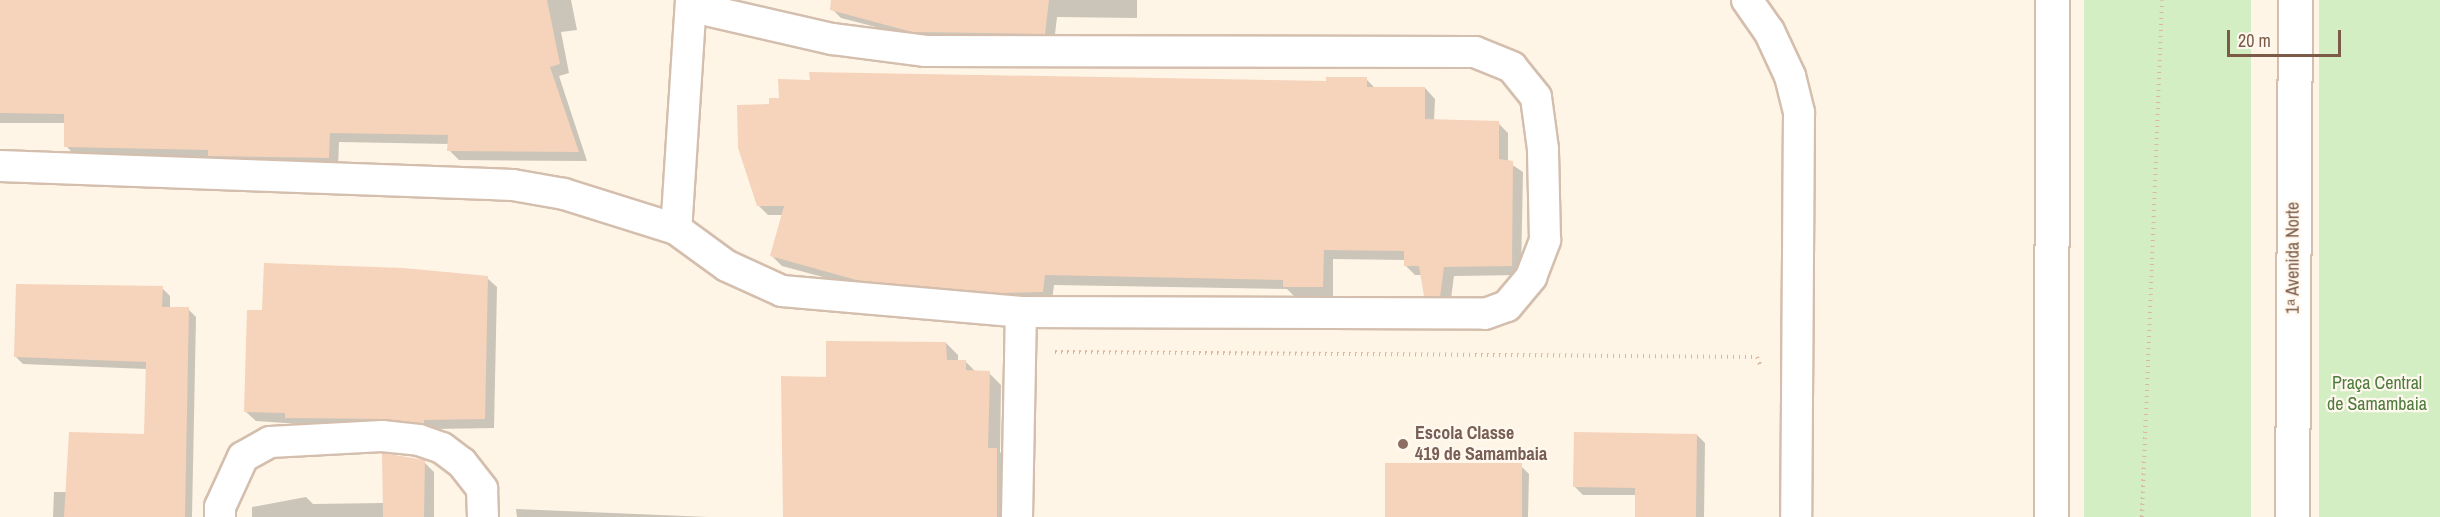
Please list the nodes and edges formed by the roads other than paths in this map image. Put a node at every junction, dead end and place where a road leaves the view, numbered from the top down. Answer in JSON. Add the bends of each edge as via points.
{"nodes":[{"id":1,"x":1747,"y":0,"type":"edge"},
{"id":2,"x":2052,"y":0,"type":"edge"},
{"id":3,"x":2295,"y":0,"type":"edge"},
{"id":4,"x":692,"y":4,"type":"edge"},
{"id":5,"x":0,"y":166,"type":"edge"},
{"id":6,"x":676,"y":229,"type":"junction"},
{"id":7,"x":1021,"y":312,"type":"junction"},
{"id":8,"x":220,"y":517,"type":"edge"},
{"id":9,"x":483,"y":517,"type":"edge"},
{"id":10,"x":1017,"y":517,"type":"edge"},
{"id":11,"x":1796,"y":517,"type":"edge"},
{"id":12,"x":2051,"y":517,"type":"edge"},
{"id":13,"x":2292,"y":517,"type":"edge"}],
"edges":[{"from":1,"to":11,"type":"street","via":[[1769,31],[1790,76],[1799,113]]},
{"from":2,"to":12,"type":"main road"},
{"from":3,"to":13,"type":"main road","name":"1ᵃ Avenida Norte"},
{"from":4,"to":6,"type":"street"},
{"from":4,"to":7,"type":"street","via":[[832,39],[926,51],[1475,52],[1512,66],[1536,97],[1543,149],[1545,240],[1530,277],[1507,306],[1485,314]]},
{"from":5,"to":6,"type":"street","via":[[513,185],[564,194]]},
{"from":6,"to":7,"type":"street","via":[[727,266],[782,291]]},
{"from":7,"to":10,"type":"street"},
{"from":8,"to":9,"type":"street","via":[[220,507],[243,457],[270,442],[382,436],[419,440],[442,448],[462,463],[482,489]]}]}
